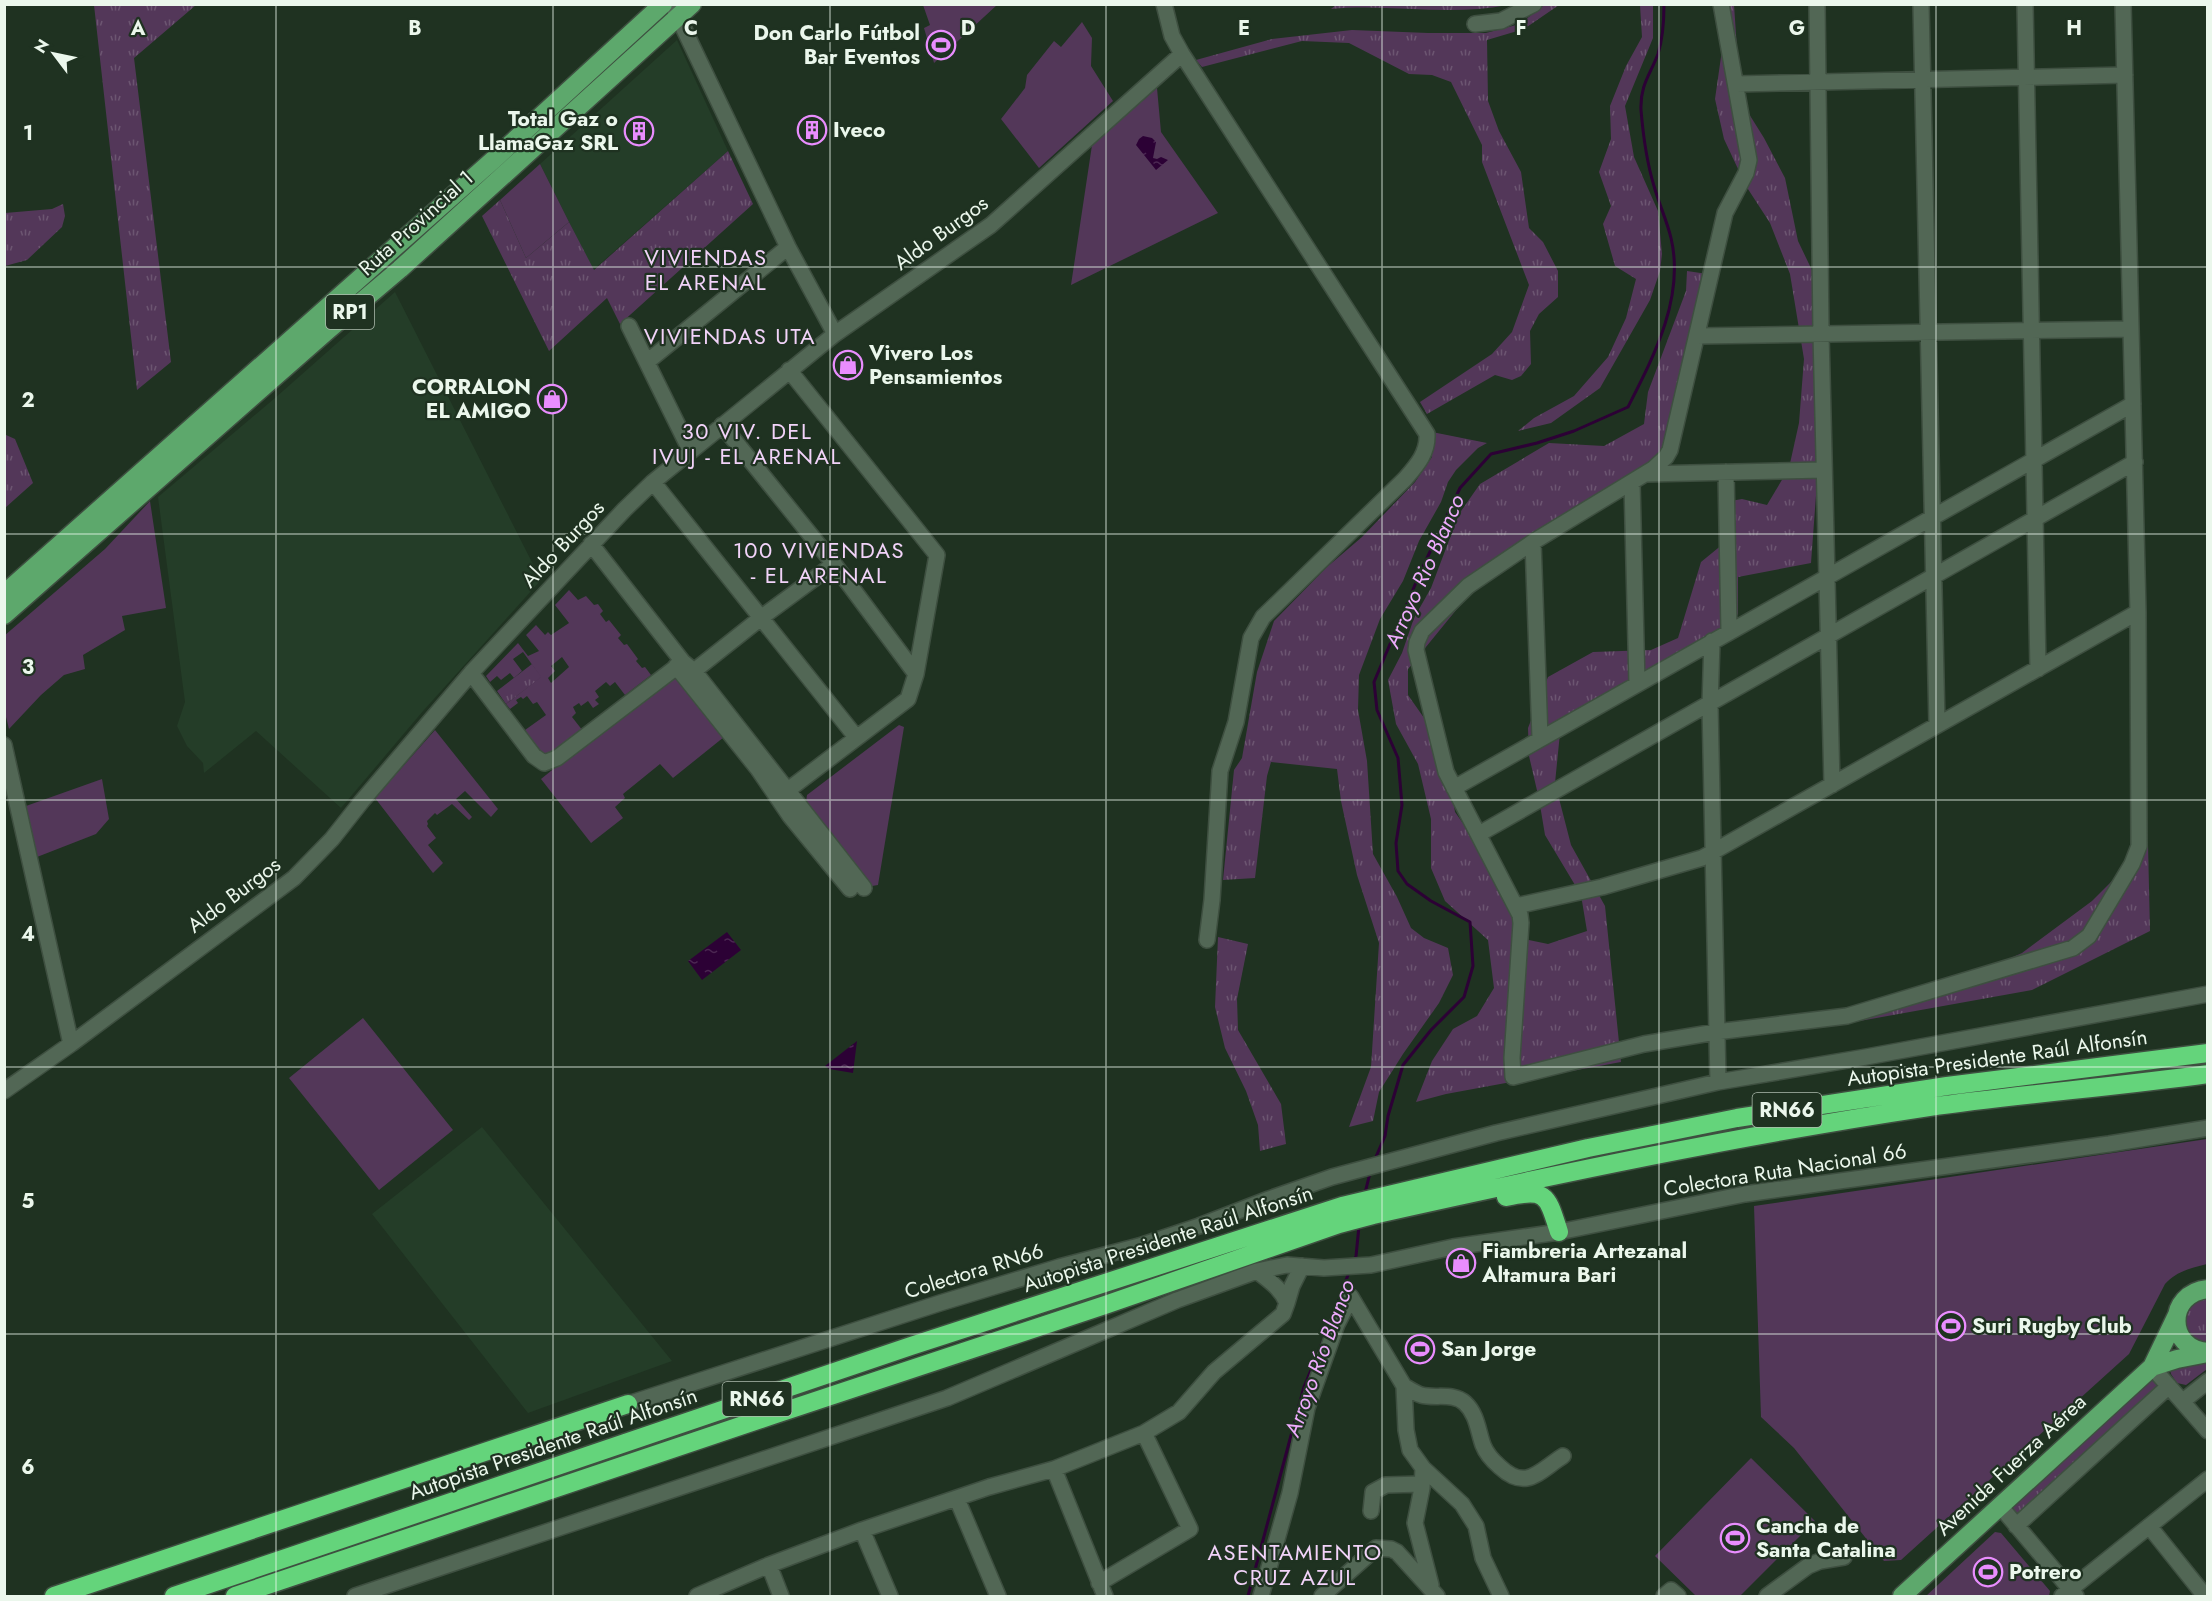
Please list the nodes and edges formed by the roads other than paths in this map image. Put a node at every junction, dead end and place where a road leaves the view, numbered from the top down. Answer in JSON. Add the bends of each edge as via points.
{"nodes":[{"id":1,"x":663,"y":4,"type":"edge"},
{"id":2,"x":692,"y":4,"type":"edge"},
{"id":3,"x":1164,"y":4,"type":"edge"},
{"id":4,"x":1534,"y":4,"type":"edge"},
{"id":5,"x":1721,"y":4,"type":"edge"},
{"id":6,"x":1817,"y":4,"type":"edge"},
{"id":7,"x":1921,"y":4,"type":"edge"},
{"id":8,"x":2025,"y":4,"type":"edge"},
{"id":9,"x":2123,"y":4,"type":"edge"},
{"id":10,"x":675,"y":11,"type":"edge"},
{"id":11,"x":1475,"y":24,"type":"dead end"},
{"id":12,"x":1182,"y":54,"type":"junction"},
{"id":13,"x":2125,"y":75,"type":"junction"},
{"id":14,"x":2026,"y":78,"type":"junction"},
{"id":15,"x":1922,"y":80,"type":"junction"},
{"id":16,"x":1817,"y":82,"type":"junction"},
{"id":17,"x":1736,"y":84,"type":"junction"},
{"id":18,"x":788,"y":247,"type":"junction"},
{"id":19,"x":629,"y":326,"type":"dead end"},
{"id":20,"x":2131,"y":329,"type":"junction"},
{"id":21,"x":2031,"y":330,"type":"junction"},
{"id":22,"x":1927,"y":332,"type":"junction"},
{"id":23,"x":835,"y":334,"type":"junction"},
{"id":24,"x":1821,"y":334,"type":"junction"},
{"id":25,"x":1696,"y":336,"type":"junction"},
{"id":26,"x":647,"y":362,"type":"junction"},
{"id":27,"x":789,"y":370,"type":"junction"},
{"id":28,"x":2133,"y":404,"type":"junction"},
{"id":29,"x":722,"y":425,"type":"junction"},
{"id":30,"x":690,"y":450,"type":"junction"},
{"id":31,"x":2034,"y":460,"type":"junction"},
{"id":32,"x":2134,"y":462,"type":"junction"},
{"id":33,"x":1824,"y":470,"type":"junction"},
{"id":34,"x":1726,"y":472,"type":"junction"},
{"id":35,"x":1646,"y":474,"type":"junction"},
{"id":36,"x":653,"y":482,"type":"junction"},
{"id":37,"x":1632,"y":483,"type":"junction"},
{"id":38,"x":1931,"y":518,"type":"junction"},
{"id":39,"x":2035,"y":519,"type":"junction"},
{"id":40,"x":1533,"y":542,"type":"junction"},
{"id":41,"x":591,"y":544,"type":"junction"},
{"id":42,"x":834,"y":564,"type":"junction"},
{"id":43,"x":1827,"y":576,"type":"junction"},
{"id":44,"x":1933,"y":577,"type":"junction"},
{"id":45,"x":4,"y":594,"type":"edge"},
{"id":46,"x":2138,"y":612,"type":"junction"},
{"id":47,"x":4,"y":615,"type":"edge"},
{"id":48,"x":762,"y":617,"type":"junction"},
{"id":49,"x":1729,"y":631,"type":"junction"},
{"id":50,"x":1828,"y":637,"type":"junction"},
{"id":51,"x":1712,"y":641,"type":"junction"},
{"id":52,"x":685,"y":666,"type":"junction"},
{"id":53,"x":2038,"y":669,"type":"junction"},
{"id":54,"x":471,"y":673,"type":"junction"},
{"id":55,"x":916,"y":674,"type":"junction"},
{"id":56,"x":1638,"y":684,"type":"junction"},
{"id":57,"x":1710,"y":705,"type":"junction"},
{"id":58,"x":1937,"y":725,"type":"junction"},
{"id":59,"x":856,"y":737,"type":"junction"},
{"id":60,"x":1540,"y":738,"type":"junction"},
{"id":61,"x":4,"y":746,"type":"edge"},
{"id":62,"x":1832,"y":785,"type":"junction"},
{"id":63,"x":1454,"y":788,"type":"junction"},
{"id":64,"x":788,"y":790,"type":"junction"},
{"id":65,"x":1479,"y":834,"type":"junction"},
{"id":66,"x":1713,"y":852,"type":"junction"},
{"id":67,"x":1516,"y":906,"type":"junction"},
{"id":68,"x":1207,"y":940,"type":"dead end"},
{"id":69,"x":2208,"y":994,"type":"edge"},
{"id":70,"x":1716,"y":1032,"type":"junction"},
{"id":71,"x":71,"y":1044,"type":"junction"},
{"id":72,"x":2208,"y":1053,"type":"edge"},
{"id":73,"x":2208,"y":1074,"type":"edge"},
{"id":74,"x":1718,"y":1082,"type":"junction"},
{"id":75,"x":4,"y":1091,"type":"edge"},
{"id":76,"x":2208,"y":1128,"type":"edge"},
{"id":77,"x":1373,"y":1212,"type":"junction"},
{"id":78,"x":1342,"y":1218,"type":"junction"},
{"id":79,"x":1559,"y":1232,"type":"junction"},
{"id":80,"x":1296,"y":1277,"type":"junction"},
{"id":81,"x":1266,"y":1278,"type":"junction"},
{"id":82,"x":2207,"y":1289,"type":"edge"},
{"id":83,"x":1287,"y":1303,"type":"junction"},
{"id":84,"x":2176,"y":1315,"type":"junction"},
{"id":85,"x":2208,"y":1353,"type":"edge"},
{"id":86,"x":2152,"y":1367,"type":"junction"},
{"id":87,"x":2208,"y":1381,"type":"edge"},
{"id":88,"x":1404,"y":1386,"type":"junction"},
{"id":89,"x":2169,"y":1386,"type":"junction"},
{"id":90,"x":2183,"y":1401,"type":"junction"},
{"id":91,"x":628,"y":1404,"type":"joint"},
{"id":92,"x":2208,"y":1431,"type":"edge"},
{"id":93,"x":1144,"y":1433,"type":"junction"},
{"id":94,"x":1563,"y":1456,"type":"dead end"},
{"id":95,"x":1423,"y":1468,"type":"junction"},
{"id":96,"x":1054,"y":1469,"type":"junction"},
{"id":97,"x":2208,"y":1479,"type":"edge"},
{"id":98,"x":1422,"y":1484,"type":"junction"},
{"id":99,"x":957,"y":1499,"type":"junction"},
{"id":100,"x":2000,"y":1506,"type":"junction"},
{"id":101,"x":1371,"y":1511,"type":"dead end"},
{"id":102,"x":2016,"y":1526,"type":"junction"},
{"id":103,"x":2149,"y":1526,"type":"junction"},
{"id":104,"x":862,"y":1530,"type":"junction"},
{"id":105,"x":1844,"y":1557,"type":"dead end"},
{"id":106,"x":769,"y":1565,"type":"junction"},
{"id":107,"x":1102,"y":1590,"type":"edge"},
{"id":108,"x":2069,"y":1594,"type":"edge"},
{"id":109,"x":1436,"y":1595,"type":"edge"},
{"id":110,"x":54,"y":1596,"type":"edge"},
{"id":111,"x":174,"y":1596,"type":"edge"},
{"id":112,"x":235,"y":1596,"type":"edge"},
{"id":113,"x":355,"y":1596,"type":"edge"},
{"id":114,"x":697,"y":1596,"type":"edge"},
{"id":115,"x":782,"y":1596,"type":"edge"},
{"id":116,"x":890,"y":1596,"type":"edge"},
{"id":117,"x":998,"y":1596,"type":"edge"},
{"id":118,"x":1261,"y":1596,"type":"edge"},
{"id":119,"x":1322,"y":1596,"type":"edge"},
{"id":120,"x":1501,"y":1596,"type":"edge"},
{"id":121,"x":1767,"y":1596,"type":"edge"},
{"id":122,"x":1902,"y":1596,"type":"edge"},
{"id":123,"x":2205,"y":1596,"type":"edge"}],
"edges":[{"from":1,"to":45,"type":"main road","name":"Ruta Provincial 1","number":"RP1"},
{"from":2,"to":10,"type":"main road","name":"Ruta Provincial 1","number":"RP1"},
{"from":3,"to":12,"type":"street","via":[[1172,36]]},
{"from":4,"to":11,"type":"street","via":[[1501,21]]},
{"from":5,"to":17,"type":"street"},
{"from":6,"to":16,"type":"street"},
{"from":7,"to":15,"type":"street"},
{"from":8,"to":14,"type":"street"},
{"from":9,"to":13,"type":"street"},
{"from":10,"to":18,"type":"street"},
{"from":10,"to":47,"type":"main road","name":"Ruta Provincial 1","number":"RP1","via":[[400,269]]},
{"from":12,"to":23,"type":"street","name":"Aldo Burgos","via":[[991,225]]},
{"from":12,"to":68,"type":"street","via":[[1426,434],[1428,445],[1405,479],[1263,617],[1251,638],[1236,722],[1220,771]]},
{"from":13,"to":14,"type":"street"},
{"from":13,"to":20,"type":"street"},
{"from":14,"to":15,"type":"street"},
{"from":14,"to":21,"type":"street"},
{"from":15,"to":16,"type":"street"},
{"from":15,"to":22,"type":"street"},
{"from":16,"to":17,"type":"street"},
{"from":16,"to":24,"type":"street"},
{"from":17,"to":25,"type":"street","via":[[1749,160],[1725,213]]},
{"from":18,"to":23,"type":"street"},
{"from":18,"to":26,"type":"street"},
{"from":19,"to":26,"type":"street"},
{"from":20,"to":21,"type":"street"},
{"from":20,"to":28,"type":"street"},
{"from":21,"to":22,"type":"street"},
{"from":21,"to":31,"type":"street"},
{"from":22,"to":24,"type":"street"},
{"from":22,"to":38,"type":"street"},
{"from":23,"to":27,"type":"street","name":"Aldo Burgos"},
{"from":24,"to":25,"type":"street"},
{"from":24,"to":33,"type":"street"},
{"from":25,"to":35,"type":"street","via":[[1670,450]]},
{"from":26,"to":30,"type":"street"},
{"from":27,"to":29,"type":"street","name":"Aldo Burgos"},
{"from":27,"to":55,"type":"street","via":[[937,555]]},
{"from":28,"to":31,"type":"street"},
{"from":28,"to":32,"type":"street"},
{"from":29,"to":30,"type":"street","name":"Aldo Burgos"},
{"from":29,"to":42,"type":"street"},
{"from":30,"to":36,"type":"street","name":"Aldo Burgos"},
{"from":31,"to":38,"type":"street"},
{"from":31,"to":39,"type":"street"},
{"from":32,"to":39,"type":"street"},
{"from":32,"to":46,"type":"street"},
{"from":33,"to":34,"type":"street"},
{"from":33,"to":43,"type":"street"},
{"from":34,"to":35,"type":"street"},
{"from":34,"to":49,"type":"street"},
{"from":35,"to":37,"type":"street"},
{"from":36,"to":41,"type":"street","name":"Aldo Burgos"},
{"from":36,"to":48,"type":"street"},
{"from":37,"to":40,"type":"street"},
{"from":37,"to":56,"type":"street"},
{"from":38,"to":43,"type":"street"},
{"from":38,"to":44,"type":"street"},
{"from":39,"to":44,"type":"street"},
{"from":39,"to":53,"type":"street"},
{"from":40,"to":60,"type":"street"},
{"from":40,"to":63,"type":"street","via":[[1459,593],[1422,631],[1417,642],[1446,772]]},
{"from":41,"to":52,"type":"street"},
{"from":41,"to":54,"type":"street","name":"Aldo Burgos"},
{"from":42,"to":48,"type":"street"},
{"from":42,"to":55,"type":"street"},
{"from":43,"to":49,"type":"street"},
{"from":43,"to":50,"type":"street"},
{"from":44,"to":50,"type":"street"},
{"from":44,"to":58,"type":"street"},
{"from":46,"to":53,"type":"street"},
{"from":46,"to":70,"type":"street","via":[[2139,846],[2089,936],[2073,948],[1847,1016]]},
{"from":48,"to":52,"type":"street"},
{"from":48,"to":59,"type":"street"},
{"from":49,"to":51,"type":"street"},
{"from":50,"to":57,"type":"street"},
{"from":50,"to":62,"type":"street"},
{"from":51,"to":56,"type":"street"},
{"from":51,"to":57,"type":"street"},
{"from":52,"to":54,"type":"street","via":[[557,758],[544,763],[534,756]]},
{"from":52,"to":64,"type":"street"},
{"from":52,"to":64,"type":"street","via":[[790,816],[857,889]]},
{"from":53,"to":58,"type":"street"},
{"from":54,"to":71,"type":"street","name":"Aldo Burgos","via":[[332,839],[294,878]]},
{"from":55,"to":59,"type":"street","via":[[908,699]]},
{"from":56,"to":60,"type":"street"},
{"from":57,"to":65,"type":"street"},
{"from":57,"to":66,"type":"street"},
{"from":58,"to":62,"type":"street"},
{"from":59,"to":64,"type":"street"},
{"from":60,"to":63,"type":"street"},
{"from":61,"to":71,"type":"street"},
{"from":62,"to":66,"type":"street"},
{"from":63,"to":65,"type":"street"},
{"from":65,"to":67,"type":"street"},
{"from":66,"to":67,"type":"street","via":[[1602,887]]},
{"from":66,"to":70,"type":"street"},
{"from":67,"to":70,"type":"street","via":[[1521,923],[1513,1077],[1644,1044]]},
{"from":69,"to":74,"type":"street"},
{"from":70,"to":74,"type":"street"},
{"from":71,"to":75,"type":"street","name":"Aldo Burgos"},
{"from":72,"to":77,"type":"highway","name":"Autopista Presidente Raúl Alfonsín","number":"RN66","via":[[1737,1118],[1588,1148]]},
{"from":73,"to":77,"type":"highway","name":"Autopista Presidente Raúl Alfonsín","number":"RN66","via":[[1975,1101],[1800,1128],[1581,1168]]},
{"from":74,"to":91,"type":"street","name":"Colectora RN66","via":[[1542,1121],[1332,1177],[1199,1227],[962,1296]]},
{"from":76,"to":79,"type":"street","name":"Colectora Ruta Nacional 66","via":[[1745,1194]]},
{"from":77,"to":78,"type":"highway","name":"Autopista Presidente Raúl Alfonsín","number":"RN66"},
{"from":77,"to":78,"type":"highway"},
{"from":77,"to":79,"type":"highway","via":[[1528,1192],[1549,1200]]},
{"from":78,"to":111,"type":"highway","name":"Autopista Presidente Raúl Alfonsín","number":"RN66","via":[[932,1340]]},
{"from":78,"to":112,"type":"highway","name":"Autopista Presidente Raúl Alfonsín","number":"RN66","via":[[1105,1305]]},
{"from":79,"to":80,"type":"street","name":"Colectora Ruta Nacional 66","via":[[1453,1247],[1371,1266],[1324,1268]]},
{"from":80,"to":81,"type":"street","name":"Colectora Ruta Nacional 66","via":[[1287,1265]]},
{"from":80,"to":83,"type":"street"},
{"from":81,"to":83,"type":"street","via":[[1284,1294]]},
{"from":81,"to":113,"type":"street","name":"Colectora Ruta Nacional 66","via":[[1183,1297],[947,1398]]},
{"from":82,"to":84,"type":"main road","name":"Avenida Fuerza Aérea","via":[[2186,1297]]},
{"from":83,"to":93,"type":"street","via":[[1274,1323],[1232,1356],[1179,1412]]},
{"from":84,"to":85,"type":"main road","name":"Avenida Fuerza Aérea","via":[[2184,1342]]},
{"from":84,"to":86,"type":"main road","name":"Avenida Fuerza Aérea"},
{"from":85,"to":86,"type":"main road","name":"Avenida Fuerza Aérea"},
{"from":86,"to":89,"type":"street"},
{"from":86,"to":100,"type":"main road","name":"Avenida Fuerza Aérea"},
{"from":87,"to":90,"type":"street"},
{"from":88,"to":94,"type":"street","via":[[1421,1395],[1463,1401],[1472,1410],[1484,1448],[1511,1477],[1529,1478]]},
{"from":88,"to":95,"type":"street","via":[[1410,1450]]},
{"from":88,"to":118,"type":"street","via":[[1351,1297],[1337,1324],[1307,1408],[1290,1493]]},
{"from":89,"to":90,"type":"street"},
{"from":89,"to":102,"type":"street"},
{"from":90,"to":92,"type":"street"},
{"from":91,"to":110,"type":"highway"},
{"from":93,"to":96,"type":"street"},
{"from":93,"to":107,"type":"street","via":[[1190,1529]]},
{"from":95,"to":98,"type":"street"},
{"from":95,"to":120,"type":"street","via":[[1462,1504],[1476,1526],[1483,1558]]},
{"from":96,"to":99,"type":"street"},
{"from":96,"to":107,"type":"street"},
{"from":97,"to":103,"type":"street"},
{"from":98,"to":101,"type":"street","via":[[1386,1485],[1373,1492]]},
{"from":98,"to":109,"type":"street","via":[[1415,1523]]},
{"from":99,"to":104,"type":"street"},
{"from":99,"to":117,"type":"street"},
{"from":100,"to":102,"type":"street"},
{"from":100,"to":122,"type":"main road","name":"Avenida Fuerza Aérea"},
{"from":102,"to":108,"type":"street"},
{"from":103,"to":108,"type":"street"},
{"from":103,"to":123,"type":"street"},
{"from":104,"to":106,"type":"street"},
{"from":104,"to":116,"type":"street"},
{"from":105,"to":121,"type":"street","via":[[1808,1566]]},
{"from":106,"to":114,"type":"street"},
{"from":106,"to":115,"type":"street"},
{"from":109,"to":119,"type":"street","via":[[1397,1552],[1376,1548]]}]}
